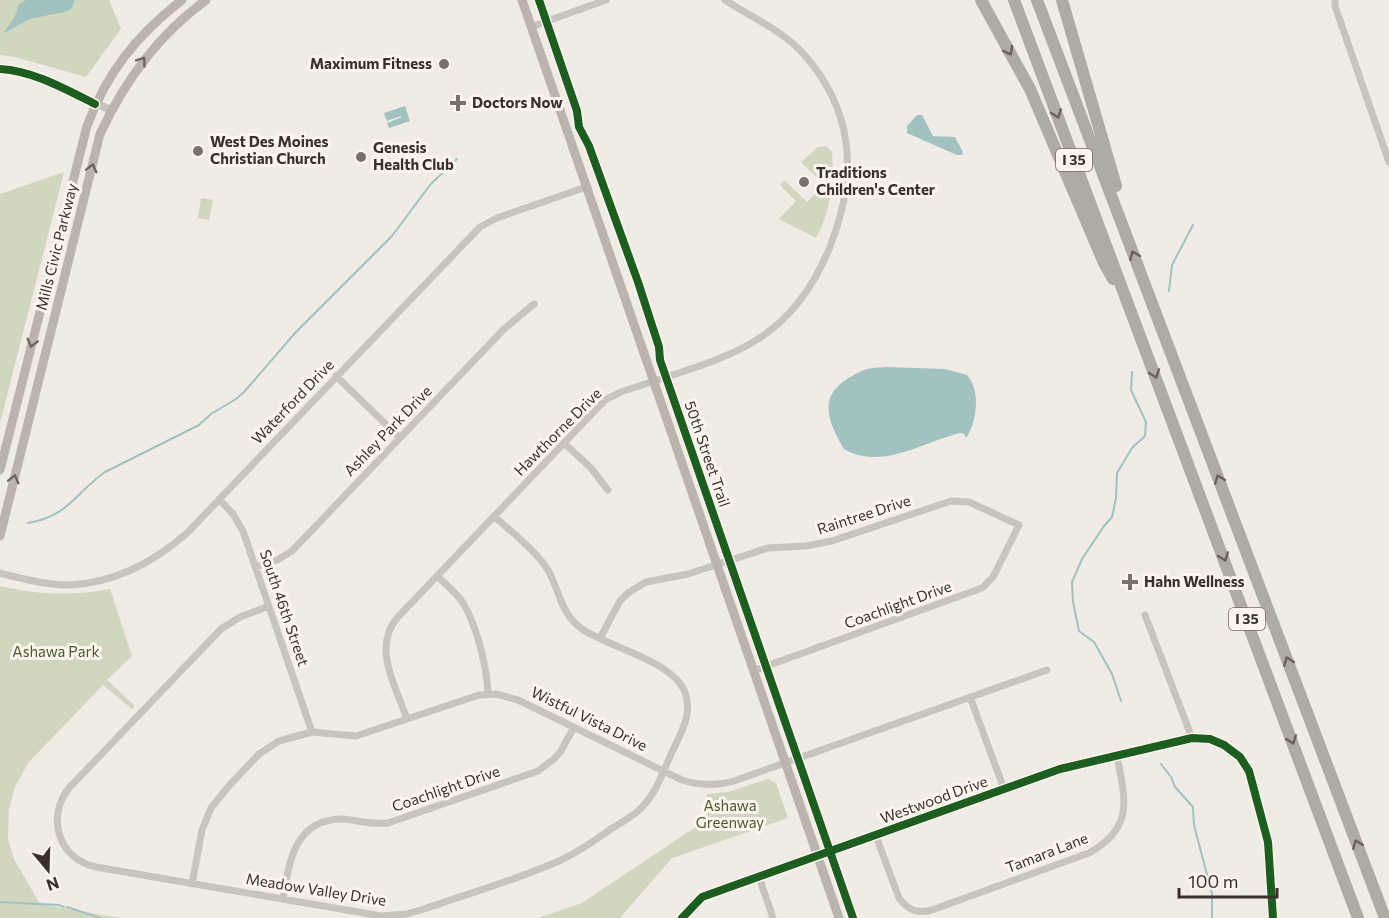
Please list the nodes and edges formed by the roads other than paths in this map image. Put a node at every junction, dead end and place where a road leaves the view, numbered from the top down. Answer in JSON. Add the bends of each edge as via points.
{"nodes":[{"id":1,"x":182,"y":0,"type":"edge"},
{"id":2,"x":207,"y":0,"type":"edge"},
{"id":3,"x":522,"y":0,"type":"edge"},
{"id":4,"x":606,"y":0,"type":"edge"},
{"id":5,"x":725,"y":0,"type":"edge"},
{"id":6,"x":981,"y":0,"type":"edge"},
{"id":7,"x":1014,"y":0,"type":"edge"},
{"id":8,"x":1037,"y":0,"type":"edge"},
{"id":9,"x":1062,"y":0,"type":"edge"},
{"id":10,"x":1335,"y":0,"type":"edge"},
{"id":11,"x":531,"y":27,"type":"junction"},
{"id":12,"x":0,"y":69,"type":"edge"},
{"id":13,"x":95,"y":104,"type":"junction"},
{"id":14,"x":111,"y":110,"type":"junction"},
{"id":15,"x":1389,"y":162,"type":"edge"},
{"id":16,"x":586,"y":187,"type":"junction"},
{"id":17,"x":1124,"y":228,"type":"junction"},
{"id":18,"x":534,"y":304,"type":"dead end"},
{"id":19,"x":1135,"y":320,"type":"junction"},
{"id":20,"x":336,"y":376,"type":"junction"},
{"id":21,"x":653,"y":381,"type":"junction"},
{"id":22,"x":400,"y":438,"type":"junction"},
{"id":23,"x":564,"y":443,"type":"junction"},
{"id":24,"x":0,"y":470,"type":"edge"},
{"id":25,"x":608,"y":490,"type":"dead end"},
{"id":26,"x":219,"y":500,"type":"junction"},
{"id":27,"x":494,"y":516,"type":"junction"},
{"id":28,"x":1019,"y":525,"type":"joint"},
{"id":29,"x":0,"y":536,"type":"edge"},
{"id":30,"x":716,"y":565,"type":"junction"},
{"id":31,"x":255,"y":567,"type":"junction"},
{"id":32,"x":0,"y":573,"type":"edge"},
{"id":33,"x":437,"y":576,"type":"junction"},
{"id":34,"x":269,"y":606,"type":"junction"},
{"id":35,"x":1146,"y":615,"type":"dead end"},
{"id":36,"x":600,"y":638,"type":"junction"},
{"id":37,"x":1047,"y":670,"type":"dead end"},
{"id":38,"x":753,"y":671,"type":"junction"},
{"id":39,"x":488,"y":694,"type":"junction"},
{"id":40,"x":970,"y":697,"type":"junction"},
{"id":41,"x":407,"y":719,"type":"junction"},
{"id":42,"x":574,"y":727,"type":"junction"},
{"id":43,"x":312,"y":732,"type":"junction"},
{"id":44,"x":1192,"y":738,"type":"junction"},
{"id":45,"x":1117,"y":756,"type":"junction"},
{"id":46,"x":785,"y":763,"type":"junction"},
{"id":47,"x":663,"y":771,"type":"junction"},
{"id":48,"x":1004,"y":789,"type":"junction"},
{"id":49,"x":876,"y":836,"type":"junction"},
{"id":50,"x":818,"y":857,"type":"junction"},
{"id":51,"x":759,"y":877,"type":"junction"},
{"id":52,"x":192,"y":884,"type":"junction"},
{"id":53,"x":283,"y":899,"type":"junction"},
{"id":54,"x":345,"y":914,"type":"edge"},
{"id":55,"x":682,"y":918,"type":"edge"},
{"id":56,"x":773,"y":918,"type":"edge"},
{"id":57,"x":839,"y":918,"type":"edge"},
{"id":58,"x":1273,"y":918,"type":"edge"},
{"id":59,"x":1358,"y":918,"type":"edge"},
{"id":60,"x":1385,"y":918,"type":"edge"}],
"edges":[{"from":1,"to":13,"type":"main road","name":"Mills Civic Parkway","via":[[138,41]]},
{"from":14,"to":2,"type":"main road","name":"Mills Civic Parkway","one_way":true,"via":[[150,51]]},
{"from":3,"to":11,"type":"main road"},
{"from":4,"to":11,"type":"street"},
{"from":5,"to":21,"type":"street","name":"Hawthorne Drive","via":[[776,30],[802,52],[822,78],[837,108],[846,141],[847,188],[841,218],[824,261],[798,304],[765,335],[736,351]]},
{"from":6,"to":19,"type":"highway","one_way":true,"via":[[1030,89],[1104,262]]},
{"from":7,"to":19,"type":"highway","number":"I 35","one_way":true},
{"from":8,"to":17,"type":"highway","number":"I 35"},
{"from":9,"to":17,"type":"highway","via":[[1120,200]]},
{"from":10,"to":15,"type":"street"},
{"from":11,"to":16,"type":"main road"},
{"from":12,"to":13,"type":"street","via":[[58,85]]},
{"from":13,"to":14,"type":"street"},
{"from":13,"to":24,"type":"main road","name":"Mills Civic Parkway","one_way":true},
{"from":29,"to":14,"type":"main road","name":"Mills Civic Parkway","one_way":true,"via":[[100,134]]},
{"from":16,"to":20,"type":"street","name":"Waterford Drive","via":[[480,227]]},
{"from":16,"to":21,"type":"main road"},
{"from":60,"to":17,"type":"highway","number":"I 35","one_way":true},
{"from":18,"to":22,"type":"street","name":"Ashley Park Drive","via":[[504,329]]},
{"from":19,"to":59,"type":"highway","number":"I 35","one_way":true},
{"from":20,"to":22,"type":"street"},
{"from":20,"to":26,"type":"street","name":"Waterford Drive"},
{"from":21,"to":23,"type":"street","name":"Hawthorne Drive","via":[[605,400]]},
{"from":21,"to":30,"type":"main road"},
{"from":22,"to":31,"type":"street","name":"Ashley Park Drive","via":[[292,551]]},
{"from":23,"to":25,"type":"street"},
{"from":23,"to":27,"type":"street","name":"Hawthorne Drive"},
{"from":26,"to":31,"type":"street","name":"South 46th Street","via":[[239,523]]},
{"from":26,"to":32,"type":"street","name":"Waterford Drive","via":[[174,544],[119,575],[68,585]]},
{"from":27,"to":33,"type":"street","name":"Hawthorne Drive"},
{"from":27,"to":36,"type":"street","name":"Meadow Valley Drive","via":[[543,562],[568,616]]},
{"from":28,"to":30,"type":"street","name":"Raintree Drive","via":[[969,502],[951,501],[832,542],[768,548]]},
{"from":28,"to":38,"type":"street","name":"Coachlight Drive","via":[[993,577],[975,592]]},
{"from":30,"to":36,"type":"street","name":"Raintree Drive","via":[[637,586],[620,600]]},
{"from":30,"to":38,"type":"main road"},
{"from":31,"to":34,"type":"street","name":"South 46th Street"},
{"from":33,"to":39,"type":"street","via":[[467,612],[486,669]]},
{"from":33,"to":41,"type":"street","name":"Hawthorne Drive","via":[[393,623],[386,639],[386,657]]},
{"from":34,"to":43,"type":"street","name":"South 46th Street"},
{"from":34,"to":52,"type":"street","name":"Meadow Valley Drive","via":[[221,629],[69,788],[57,810],[57,828],[63,844],[75,858],[96,867]]},
{"from":35,"to":44,"type":"street"},
{"from":36,"to":47,"type":"street","name":"Meadow Valley Drive","via":[[665,670],[683,689],[686,722]]},
{"from":37,"to":40,"type":"street","name":"Wistful Vista Drive"},
{"from":38,"to":46,"type":"main road"},
{"from":39,"to":41,"type":"street","name":"Wistful Vista Drive"},
{"from":39,"to":42,"type":"street","name":"Wistful Vista Drive","via":[[506,695]]},
{"from":40,"to":46,"type":"street","name":"Wistful Vista Drive"},
{"from":40,"to":48,"type":"street"},
{"from":41,"to":43,"type":"street","name":"Wistful Vista Drive","via":[[356,736]]},
{"from":42,"to":47,"type":"street","name":"Wistful Vista Drive"},
{"from":42,"to":53,"type":"street","name":"Coachlight Drive","via":[[561,752],[529,775],[388,823],[339,819],[312,828],[294,849]]},
{"from":43,"to":52,"type":"street","name":"Wistful Vista Drive","via":[[268,747],[218,798],[202,830]]},
{"from":44,"to":45,"type":"street","name":"Westwood Drive"},
{"from":44,"to":58,"type":"street","name":"Westwood Drive","via":[[1224,745],[1249,771],[1268,842]]},
{"from":45,"to":48,"type":"street","name":"Westwood Drive","via":[[1060,769]]},
{"from":45,"to":49,"type":"street","name":"Tamara Lane","via":[[1126,800],[1114,833],[1100,847],[932,910],[913,911],[899,898]]},
{"from":46,"to":47,"type":"street","name":"Wistful Vista Drive","via":[[713,785],[692,783]]},
{"from":46,"to":50,"type":"main road"},
{"from":47,"to":54,"type":"street","name":"Meadow Valley Drive","via":[[641,808],[563,860],[407,914]]},
{"from":48,"to":49,"type":"street","name":"Westwood Drive"},
{"from":49,"to":50,"type":"street","name":"Westwood Drive"},
{"from":50,"to":51,"type":"street","name":"Westwood Drive"},
{"from":50,"to":57,"type":"main road"},
{"from":51,"to":55,"type":"street","name":"Westwood Drive","via":[[702,897]]},
{"from":51,"to":56,"type":"street"},
{"from":52,"to":53,"type":"street","name":"Meadow Valley Drive"},
{"from":53,"to":54,"type":"street","name":"Meadow Valley Drive"}]}
